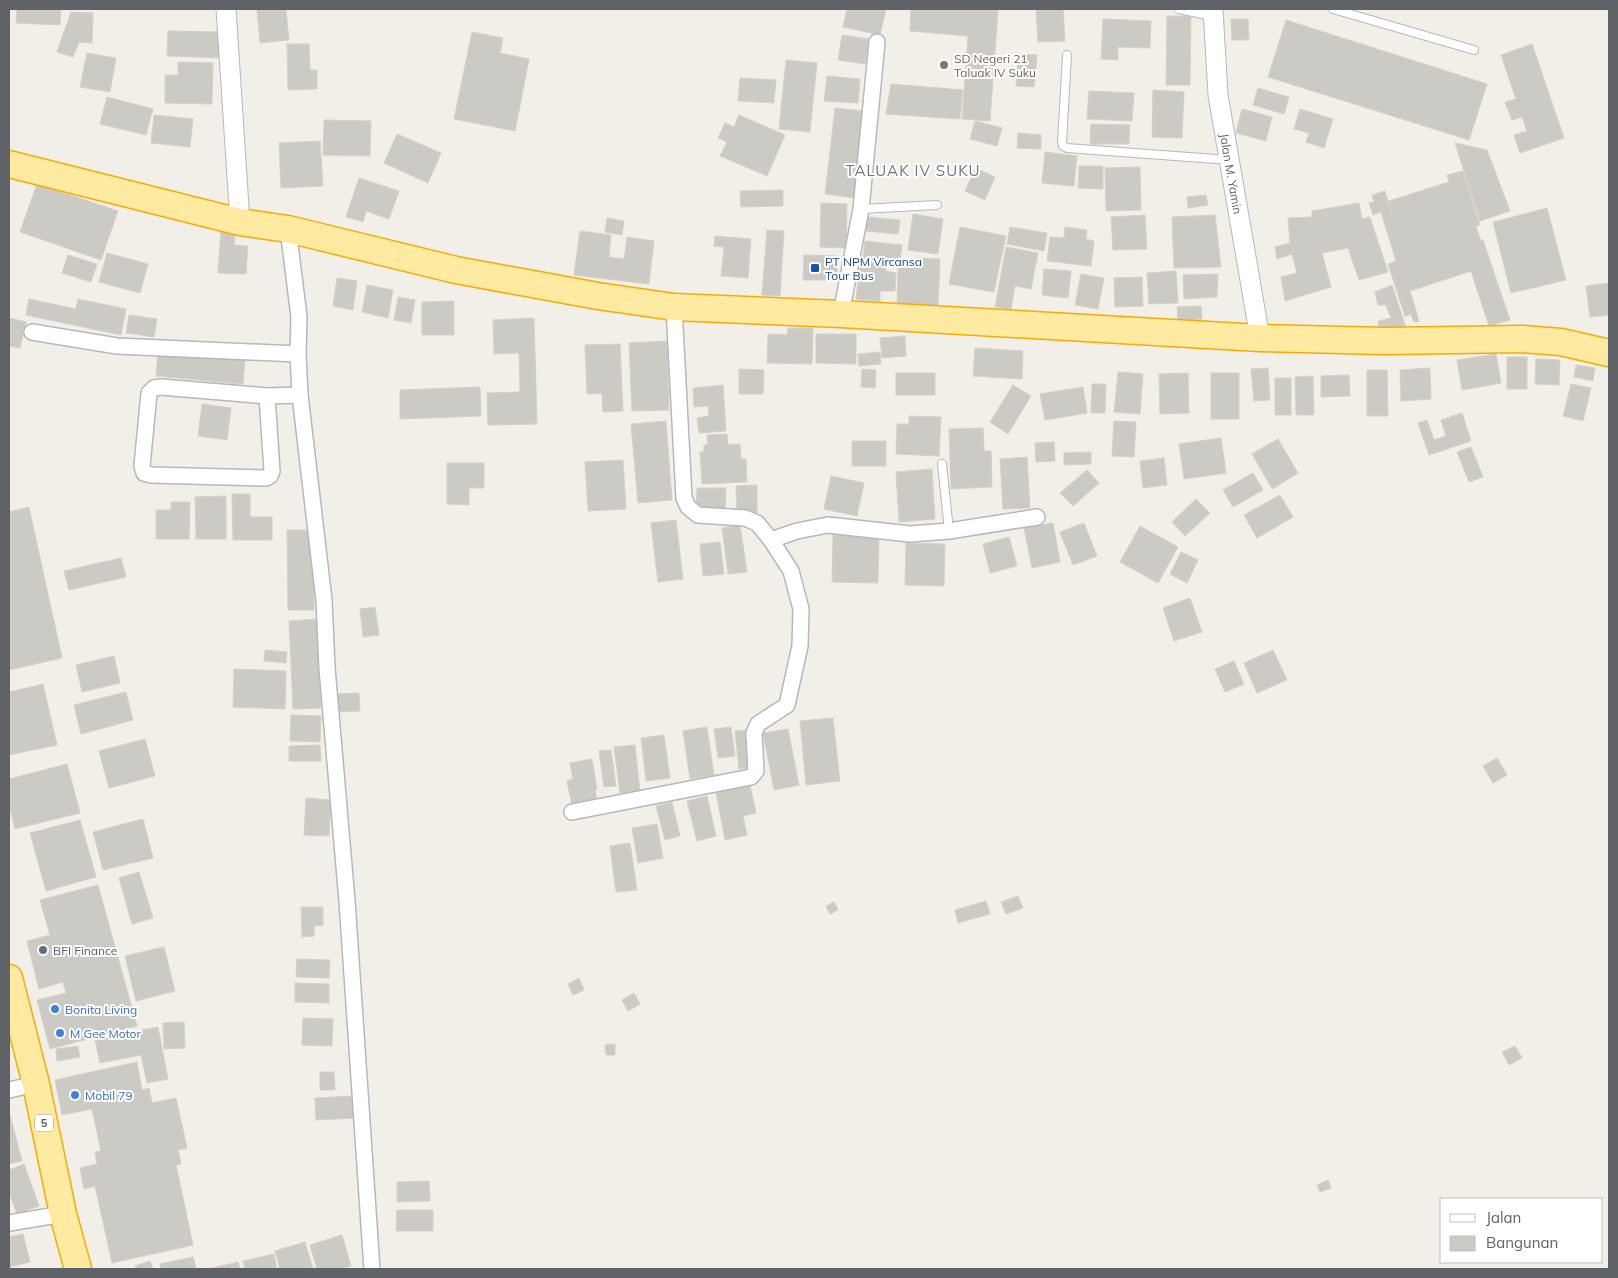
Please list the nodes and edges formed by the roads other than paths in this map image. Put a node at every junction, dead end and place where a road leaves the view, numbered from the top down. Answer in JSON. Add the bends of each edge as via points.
{"nodes":[{"id":1,"x":226,"y":9,"type":"edge"},
{"id":2,"x":1179,"y":9,"type":"edge"},
{"id":3,"x":1333,"y":9,"type":"edge"},
{"id":4,"x":1212,"y":12,"type":"edge"},
{"id":5,"x":877,"y":42,"type":"dead end"},
{"id":6,"x":1474,"y":50,"type":"dead end"},
{"id":7,"x":1066,"y":55,"type":"dead end"},
{"id":8,"x":1230,"y":160,"type":"junction"},
{"id":9,"x":9,"y":164,"type":"edge"},
{"id":10,"x":937,"y":205,"type":"dead end"},
{"id":11,"x":861,"y":209,"type":"junction"},
{"id":12,"x":240,"y":222,"type":"junction"},
{"id":13,"x":288,"y":229,"type":"junction"},
{"id":14,"x":674,"y":307,"type":"junction"},
{"id":15,"x":841,"y":314,"type":"junction"},
{"id":16,"x":32,"y":332,"type":"dead end"},
{"id":17,"x":1260,"y":338,"type":"junction"},
{"id":18,"x":1609,"y":353,"type":"edge"},
{"id":19,"x":298,"y":354,"type":"junction"},
{"id":20,"x":300,"y":395,"type":"junction"},
{"id":21,"x":267,"y":396,"type":"junction"},
{"id":22,"x":942,"y":464,"type":"dead end"},
{"id":23,"x":1036,"y":517,"type":"dead end"},
{"id":24,"x":949,"y":530,"type":"junction"},
{"id":25,"x":771,"y":540,"type":"junction"},
{"id":26,"x":572,"y":812,"type":"dead end"},
{"id":27,"x":9,"y":978,"type":"edge"},
{"id":28,"x":36,"y":1084,"type":"junction"},
{"id":29,"x":9,"y":1090,"type":"edge"},
{"id":30,"x":63,"y":1214,"type":"junction"},
{"id":31,"x":9,"y":1223,"type":"edge"},
{"id":32,"x":78,"y":1269,"type":"edge"},
{"id":33,"x":372,"y":1269,"type":"edge"}],
"edges":[{"from":1,"to":12,"type":"street"},
{"from":2,"to":4,"type":"lane"},
{"from":3,"to":6,"type":"lane"},
{"from":4,"to":8,"type":"street","name":"Jalan M. Yamin","via":[[1218,95]]},
{"from":5,"to":11,"type":"street"},
{"from":7,"to":8,"type":"lane","via":[[1063,146]]},
{"from":8,"to":17,"type":"street","name":"Jalan M. Yamin"},
{"from":9,"to":12,"type":"highway"},
{"from":10,"to":11,"type":"lane"},
{"from":11,"to":15,"type":"street"},
{"from":12,"to":13,"type":"highway"},
{"from":13,"to":14,"type":"highway","via":[[456,270]]},
{"from":13,"to":19,"type":"street","via":[[299,316]]},
{"from":14,"to":15,"type":"highway"},
{"from":14,"to":25,"type":"street","via":[[684,498],[688,507],[698,515],[745,518],[756,523]]},
{"from":15,"to":17,"type":"highway"},
{"from":16,"to":19,"type":"street","via":[[117,346]]},
{"from":17,"to":18,"type":"highway","via":[[1385,341],[1522,339],[1561,342]]},
{"from":19,"to":20,"type":"street"},
{"from":20,"to":21,"type":"street"},
{"from":20,"to":33,"type":"street","via":[[324,600]]},
{"from":21,"to":21,"type":"street","via":[[154,388],[149,393],[144,473],[270,476]]},
{"from":22,"to":24,"type":"lane"},
{"from":23,"to":24,"type":"street"},
{"from":24,"to":25,"type":"street","via":[[910,534],[828,525]]},
{"from":25,"to":26,"type":"street","via":[[791,571],[801,609],[800,646],[786,705],[758,724],[754,733],[756,771],[751,777]]},
{"from":27,"to":28,"type":"highway","number":"5"},
{"from":28,"to":29,"type":"street"},
{"from":28,"to":30,"type":"highway","number":"5"},
{"from":30,"to":31,"type":"street"},
{"from":30,"to":32,"type":"highway","number":"5"}]}
